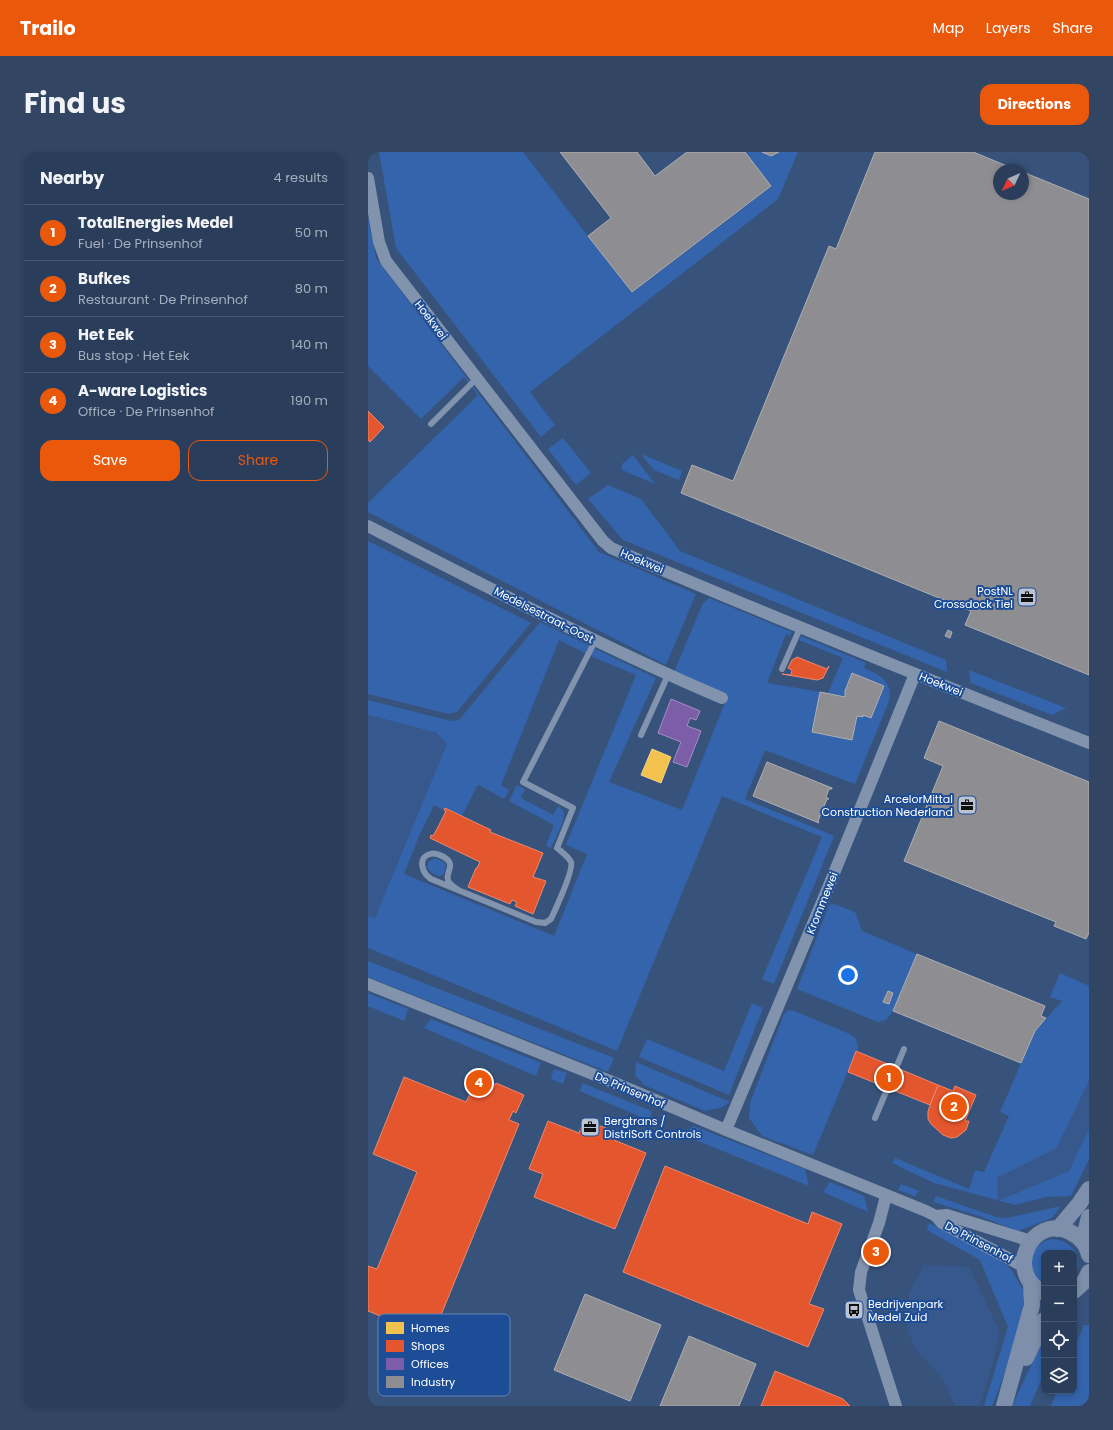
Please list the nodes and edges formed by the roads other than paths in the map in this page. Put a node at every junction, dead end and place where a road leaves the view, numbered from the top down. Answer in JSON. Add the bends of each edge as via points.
{"nodes":[{"id":1,"x":368,"y":178,"type":"edge"},
{"id":2,"x":476,"y":379,"type":"junction"},
{"id":3,"x":431,"y":424,"type":"dead end"},
{"id":4,"x":368,"y":526,"type":"edge"},
{"id":5,"x":800,"y":626,"type":"junction"},
{"id":6,"x":596,"y":641,"type":"junction"},
{"id":7,"x":782,"y":669,"type":"dead end"},
{"id":8,"x":915,"y":674,"type":"junction"},
{"id":9,"x":668,"y":675,"type":"junction"},
{"id":10,"x":722,"y":698,"type":"dead end"},
{"id":11,"x":642,"y":735,"type":"dead end"},
{"id":12,"x":1089,"y":743,"type":"edge"},
{"id":13,"x":457,"y":889,"type":"junction"},
{"id":14,"x":368,"y":984,"type":"edge"},
{"id":15,"x":904,"y":1049,"type":"dead end"},
{"id":16,"x":875,"y":1118,"type":"dead end"},
{"id":17,"x":726,"y":1130,"type":"junction"},
{"id":18,"x":1089,"y":1189,"type":"edge"},
{"id":19,"x":886,"y":1196,"type":"junction"},
{"id":20,"x":936,"y":1216,"type":"junction"},
{"id":21,"x":1089,"y":1217,"type":"edge"},
{"id":22,"x":1058,"y":1229,"type":"junction"},
{"id":23,"x":1031,"y":1241,"type":"junction"},
{"id":24,"x":1086,"y":1248,"type":"edge"},
{"id":25,"x":1023,"y":1266,"type":"junction"},
{"id":26,"x":1088,"y":1274,"type":"edge"},
{"id":27,"x":1038,"y":1288,"type":"edge"},
{"id":28,"x":1077,"y":1288,"type":"edge"},
{"id":29,"x":1043,"y":1322,"type":"edge"},
{"id":30,"x":1005,"y":1402,"type":"edge"},
{"id":31,"x":896,"y":1406,"type":"edge"}],
"edges":[{"from":1,"to":2,"type":"street","name":"Hoekwei","via":[[379,242],[386,261]]},
{"from":2,"to":3,"type":"lane"},
{"from":2,"to":5,"type":"street","name":"Hoekwei","via":[[602,541],[611,548]]},
{"from":4,"to":6,"type":"street","name":"Medelsestraat-Oost"},
{"from":5,"to":7,"type":"lane"},
{"from":5,"to":8,"type":"street","name":"Hoekwei"},
{"from":6,"to":9,"type":"street","name":"Medelsestraat-Oost"},
{"from":6,"to":13,"type":"lane","via":[[524,782],[573,808],[557,848],[570,861],[572,870],[551,919],[545,923],[536,922]]},
{"from":8,"to":12,"type":"street","name":"Hoekwei"},
{"from":8,"to":17,"type":"street","name":"Krommewei"},
{"from":9,"to":10,"type":"street","name":"Medelsestraat-Oost"},
{"from":9,"to":11,"type":"lane"},
{"from":13,"to":13,"type":"lane","via":[[426,876],[422,869],[426,855],[440,855],[448,862],[450,866],[447,878]]},
{"from":14,"to":17,"type":"street","name":"De Prinsenhof"},
{"from":15,"to":16,"type":"lane"},
{"from":17,"to":19,"type":"street","name":"De Prinsenhof"},
{"from":18,"to":22,"type":"street","via":[[1080,1204]]},
{"from":19,"to":20,"type":"street","name":"De Prinsenhof"},
{"from":19,"to":31,"type":"street","via":[[861,1272],[859,1290]]},
{"from":20,"to":23,"type":"street","name":"De Prinsenhof","via":[[947,1215]]},
{"from":20,"to":25,"type":"street","name":"De Prinsenhof","via":[[942,1223]]},
{"from":21,"to":24,"type":"street"},
{"from":22,"to":23,"type":"street","via":[[1048,1230]]},
{"from":22,"to":24,"type":"street","via":[[1076,1235]]},
{"from":23,"to":25,"type":"street","via":[[1026,1248]]},
{"from":25,"to":27,"type":"street","via":[[1026,1275]]},
{"from":26,"to":28,"type":"street"},
{"from":27,"to":30,"type":"street"},
{"from":29,"to":30,"type":"street"}]}
